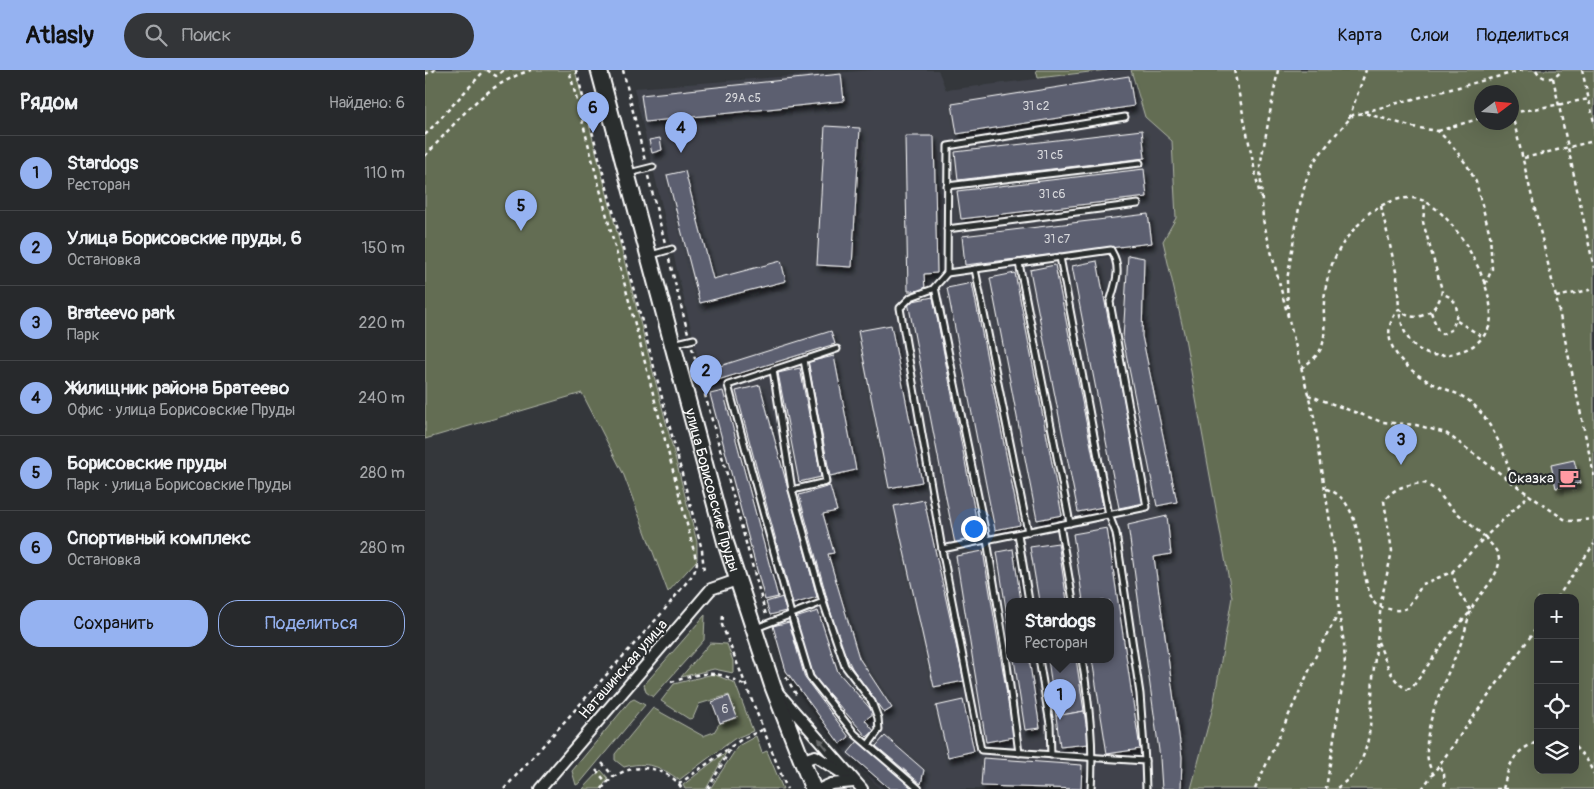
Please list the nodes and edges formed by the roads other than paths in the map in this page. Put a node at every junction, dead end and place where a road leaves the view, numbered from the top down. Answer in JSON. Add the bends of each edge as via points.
{"nodes":[{"id":1,"x":599,"y":70,"type":"edge"},
{"id":2,"x":1125,"y":117,"type":"dead end"},
{"id":3,"x":1140,"y":163,"type":"dead end"},
{"id":4,"x":650,"y":168,"type":"road end"},
{"id":5,"x":627,"y":174,"type":"junction"},
{"id":6,"x":947,"y":186,"type":"junction"},
{"id":7,"x":1138,"y":204,"type":"dead end"},
{"id":8,"x":947,"y":229,"type":"junction"},
{"id":9,"x":669,"y":250,"type":"road end"},
{"id":10,"x":648,"y":255,"type":"junction"},
{"id":11,"x":1060,"y":257,"type":"junction"},
{"id":12,"x":1019,"y":263,"type":"junction"},
{"id":13,"x":975,"y":269,"type":"junction"},
{"id":14,"x":947,"y":273,"type":"junction"},
{"id":15,"x":935,"y":287,"type":"junction"},
{"id":16,"x":692,"y":339,"type":"road end"},
{"id":17,"x":671,"y":344,"type":"junction"},
{"id":18,"x":837,"y":349,"type":"dead end"},
{"id":19,"x":804,"y":360,"type":"junction"},
{"id":20,"x":773,"y":370,"type":"junction"},
{"id":21,"x":792,"y":490,"type":"junction"},
{"id":22,"x":1109,"y":515,"type":"junction"},
{"id":23,"x":1070,"y":523,"type":"junction"},
{"id":24,"x":1060,"y":525,"type":"junction"},
{"id":25,"x":1027,"y":532,"type":"junction"},
{"id":26,"x":1018,"y":534,"type":"junction"},
{"id":27,"x":987,"y":540,"type":"junction"},
{"id":28,"x":942,"y":550,"type":"junction"},
{"id":29,"x":737,"y":580,"type":"junction"},
{"id":30,"x":1029,"y":598,"type":"edge"},
{"id":31,"x":1072,"y":598,"type":"edge"},
{"id":32,"x":823,"y":602,"type":"junction"},
{"id":33,"x":791,"y":614,"type":"junction"},
{"id":34,"x":753,"y":629,"type":"junction"},
{"id":35,"x":1006,"y":656,"type":"edge"},
{"id":36,"x":1007,"y":663,"type":"edge"},
{"id":37,"x":1040,"y":663,"type":"edge"},
{"id":38,"x":1083,"y":663,"type":"edge"},
{"id":39,"x":773,"y":687,"type":"junction"},
{"id":40,"x":868,"y":745,"type":"junction"},
{"id":41,"x":1019,"y":753,"type":"junction"},
{"id":42,"x":1051,"y":755,"type":"junction"},
{"id":43,"x":1093,"y":758,"type":"junction"},
{"id":44,"x":801,"y":761,"type":"junction"},
{"id":45,"x":1145,"y":761,"type":"junction"},
{"id":46,"x":854,"y":782,"type":"junction"},
{"id":47,"x":540,"y":789,"type":"edge"},
{"id":48,"x":813,"y":789,"type":"edge"},
{"id":49,"x":820,"y":789,"type":"edge"},
{"id":50,"x":862,"y":789,"type":"edge"},
{"id":51,"x":919,"y":789,"type":"edge"},
{"id":52,"x":1091,"y":789,"type":"edge"},
{"id":53,"x":1147,"y":789,"type":"edge"}],
"edges":[{"from":1,"to":5,"type":"main road","name":"улица Борисовские Пруды"},
{"from":2,"to":6,"type":"lane","via":[[948,146]]},
{"from":3,"to":6,"type":"lane"},
{"from":4,"to":5,"type":"lane"},
{"from":5,"to":10,"type":"main road","name":"улица Борисовские Пруды"},
{"from":6,"to":8,"type":"lane"},
{"from":7,"to":8,"type":"lane"},
{"from":8,"to":14,"type":"lane"},
{"from":9,"to":10,"type":"lane"},
{"from":10,"to":17,"type":"main road","name":"улица Борисовские Пруды"},
{"from":11,"to":12,"type":"lane"},
{"from":11,"to":22,"type":"lane"},
{"from":11,"to":22,"type":"lane","via":[[1111,250],[1117,260],[1117,278],[1110,302],[1147,507]]},
{"from":12,"to":13,"type":"lane"},
{"from":12,"to":23,"type":"lane"},
{"from":13,"to":14,"type":"lane"},
{"from":13,"to":25,"type":"lane"},
{"from":14,"to":15,"type":"lane"},
{"from":15,"to":27,"type":"lane"},
{"from":15,"to":28,"type":"lane","via":[[911,296],[900,308]]},
{"from":16,"to":17,"type":"lane"},
{"from":17,"to":29,"type":"main road","name":"улица Борисовские Пруды"},
{"from":18,"to":19,"type":"lane"},
{"from":19,"to":20,"type":"lane"},
{"from":19,"to":21,"type":"lane","via":[[826,482]]},
{"from":20,"to":21,"type":"lane"},
{"from":20,"to":33,"type":"lane","via":[[728,385]]},
{"from":21,"to":32,"type":"lane"},
{"from":22,"to":23,"type":"lane"},
{"from":22,"to":45,"type":"lane","via":[[1116,533],[1140,694]]},
{"from":23,"to":24,"type":"lane"},
{"from":24,"to":25,"type":"lane"},
{"from":24,"to":31,"type":"lane"},
{"from":25,"to":26,"type":"lane"},
{"from":26,"to":27,"type":"lane"},
{"from":26,"to":30,"type":"lane"},
{"from":27,"to":28,"type":"lane"},
{"from":27,"to":35,"type":"lane"},
{"from":28,"to":41,"type":"lane","via":[[981,750]]},
{"from":29,"to":34,"type":"main road","name":"улица Борисовские Пруды"},
{"from":29,"to":47,"type":"street","name":"Наташинская улица","via":[[711,589]]},
{"from":32,"to":33,"type":"lane"},
{"from":32,"to":40,"type":"lane","via":[[845,666],[872,702],[878,718],[879,730]]},
{"from":33,"to":34,"type":"lane"},
{"from":33,"to":40,"type":"lane","via":[[810,677],[855,734]]},
{"from":34,"to":39,"type":"main road","name":"улица Борисовские Пруды"},
{"from":36,"to":41,"type":"lane"},
{"from":37,"to":42,"type":"lane","via":[[1050,724]]},
{"from":38,"to":43,"type":"lane","via":[[1091,715]]},
{"from":39,"to":44,"type":"main road","name":"улица Борисовские Пруды"},
{"from":46,"to":39,"type":"street","one_way":true},
{"from":40,"to":51,"type":"lane"},
{"from":41,"to":42,"type":"lane"},
{"from":42,"to":43,"type":"lane"},
{"from":43,"to":45,"type":"lane"},
{"from":43,"to":52,"type":"lane"},
{"from":44,"to":46,"type":"street","via":[[815,756]]},
{"from":44,"to":48,"type":"main road","name":"улица Борисовские Пруды"},
{"from":45,"to":53,"type":"lane"},
{"from":46,"to":49,"type":"street","via":[[831,784]]},
{"from":46,"to":50,"type":"street"}]}
